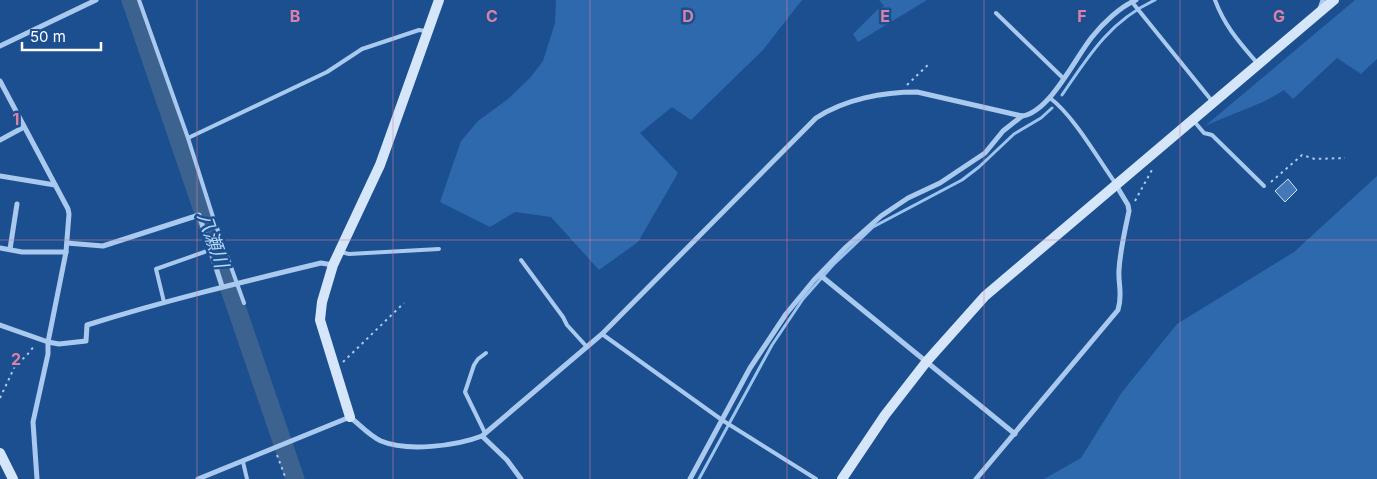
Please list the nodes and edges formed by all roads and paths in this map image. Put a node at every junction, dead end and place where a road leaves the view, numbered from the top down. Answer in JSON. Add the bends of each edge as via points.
{"nodes":[{"id":1,"x":96,"y":0,"type":"edge"},
{"id":2,"x":139,"y":0,"type":"edge"},
{"id":3,"x":439,"y":0,"type":"edge"},
{"id":4,"x":1215,"y":0,"type":"edge"},
{"id":5,"x":1323,"y":0,"type":"edge"},
{"id":6,"x":1334,"y":0,"type":"edge"},
{"id":7,"x":1134,"y":1,"type":"edge"},
{"id":8,"x":996,"y":13,"type":"dead end"},
{"id":9,"x":1318,"y":14,"type":"junction"},
{"id":10,"x":429,"y":31,"type":"junction"},
{"id":11,"x":0,"y":46,"type":"edge"},
{"id":12,"x":930,"y":63,"type":"dead end"},
{"id":13,"x":1259,"y":64,"type":"junction"},
{"id":14,"x":1063,"y":78,"type":"junction"},
{"id":15,"x":0,"y":81,"type":"edge"},
{"id":16,"x":900,"y":92,"type":"junction"},
{"id":17,"x":1050,"y":98,"type":"junction"},
{"id":18,"x":1214,"y":102,"type":"junction"},
{"id":19,"x":1022,"y":116,"type":"junction"},
{"id":20,"x":1193,"y":120,"type":"junction"},
{"id":21,"x":24,"y":127,"type":"junction"},
{"id":22,"x":188,"y":138,"type":"junction"},
{"id":23,"x":0,"y":140,"type":"edge"},
{"id":24,"x":1345,"y":158,"type":"dead end"},
{"id":25,"x":1154,"y":166,"type":"dead end"},
{"id":26,"x":0,"y":176,"type":"edge"},
{"id":27,"x":1116,"y":184,"type":"junction"},
{"id":28,"x":55,"y":185,"type":"junction"},
{"id":29,"x":1264,"y":186,"type":"joint"},
{"id":30,"x":17,"y":204,"type":"dead end"},
{"id":31,"x":1128,"y":211,"type":"junction"},
{"id":32,"x":67,"y":243,"type":"junction"},
{"id":33,"x":0,"y":248,"type":"edge"},
{"id":34,"x":10,"y":249,"type":"junction"},
{"id":35,"x":439,"y":249,"type":"dead end"},
{"id":36,"x":210,"y":250,"type":"junction"},
{"id":37,"x":66,"y":252,"type":"junction"},
{"id":38,"x":339,"y":252,"type":"junction"},
{"id":39,"x":521,"y":260,"type":"dead end"},
{"id":40,"x":333,"y":265,"type":"junction"},
{"id":41,"x":820,"y":275,"type":"junction"},
{"id":42,"x":236,"y":283,"type":"junction"},
{"id":43,"x":224,"y":286,"type":"junction"},
{"id":44,"x":164,"y":302,"type":"junction"},
{"id":45,"x":244,"y":303,"type":"dead end"},
{"id":46,"x":404,"y":303,"type":"dead end"},
{"id":47,"x":0,"y":325,"type":"edge"},
{"id":48,"x":602,"y":334,"type":"junction"},
{"id":49,"x":40,"y":339,"type":"junction"},
{"id":50,"x":48,"y":342,"type":"junction"},
{"id":51,"x":587,"y":347,"type":"junction"},
{"id":52,"x":486,"y":353,"type":"dead end"},
{"id":53,"x":927,"y":361,"type":"junction"},
{"id":54,"x":335,"y":368,"type":"junction"},
{"id":55,"x":0,"y":398,"type":"edge"},
{"id":56,"x":350,"y":417,"type":"junction"},
{"id":57,"x":722,"y":420,"type":"junction"},
{"id":58,"x":483,"y":434,"type":"junction"},
{"id":59,"x":1016,"y":434,"type":"junction"},
{"id":60,"x":276,"y":447,"type":"junction"},
{"id":61,"x":0,"y":452,"type":"edge"},
{"id":62,"x":243,"y":462,"type":"junction"},
{"id":63,"x":13,"y":479,"type":"edge"},
{"id":64,"x":38,"y":479,"type":"edge"},
{"id":65,"x":198,"y":479,"type":"edge"},
{"id":66,"x":247,"y":479,"type":"edge"},
{"id":67,"x":286,"y":479,"type":"edge"},
{"id":68,"x":521,"y":479,"type":"edge"},
{"id":69,"x":690,"y":479,"type":"edge"},
{"id":70,"x":816,"y":479,"type":"edge"},
{"id":71,"x":842,"y":479,"type":"edge"},
{"id":72,"x":976,"y":479,"type":"edge"}],
"edges":[{"from":1,"to":11,"type":"street"},
{"from":2,"to":22,"type":"lane"},
{"from":3,"to":10,"type":"street"},
{"from":4,"to":13,"type":"lane","via":[[1231,33]]},
{"from":5,"to":9,"type":"street"},
{"from":6,"to":9,"type":"street"},
{"from":7,"to":14,"type":"street","via":[[1093,35]]},
{"from":7,"to":18,"type":"lane"},
{"from":8,"to":14,"type":"lane"},
{"from":9,"to":13,"type":"street"},
{"from":10,"to":22,"type":"lane","via":[[419,30],[362,50],[328,72]]},
{"from":10,"to":38,"type":"street","via":[[380,165]]},
{"from":12,"to":16,"type":"path"},
{"from":13,"to":18,"type":"street"},
{"from":14,"to":17,"type":"street"},
{"from":15,"to":21,"type":"street"},
{"from":16,"to":19,"type":"street","via":[[917,92]]},
{"from":16,"to":48,"type":"street","via":[[842,103],[816,118]]},
{"from":17,"to":19,"type":"street","via":[[1034,112]]},
{"from":17,"to":27,"type":"lane","via":[[1064,112]]},
{"from":18,"to":20,"type":"street"},
{"from":19,"to":41,"type":"street","via":[[1003,131],[985,153],[881,216]]},
{"from":20,"to":27,"type":"street"},
{"from":20,"to":29,"type":"lane"},
{"from":21,"to":23,"type":"street"},
{"from":21,"to":28,"type":"street"},
{"from":22,"to":42,"type":"lane"},
{"from":24,"to":29,"type":"path","via":[[1315,159],[1302,155]]},
{"from":25,"to":31,"type":"path"},
{"from":26,"to":28,"type":"street"},
{"from":27,"to":31,"type":"street"},
{"from":27,"to":53,"type":"street","via":[[985,296]]},
{"from":28,"to":32,"type":"street","via":[[68,209]]},
{"from":30,"to":34,"type":"street"},
{"from":31,"to":59,"type":"street","via":[[1118,272],[1121,295],[1118,310]]},
{"from":32,"to":36,"type":"street","via":[[103,246],[198,215]]},
{"from":32,"to":37,"type":"street"},
{"from":33,"to":34,"type":"street"},
{"from":34,"to":37,"type":"street"},
{"from":35,"to":38,"type":"lane"},
{"from":36,"to":43,"type":"street"},
{"from":36,"to":44,"type":"lane","via":[[156,269]]},
{"from":37,"to":50,"type":"street"},
{"from":38,"to":40,"type":"street"},
{"from":39,"to":51,"type":"lane"},
{"from":40,"to":42,"type":"street","via":[[321,263]]},
{"from":40,"to":54,"type":"street","via":[[320,312]]},
{"from":41,"to":53,"type":"street"},
{"from":41,"to":57,"type":"street","via":[[786,314],[750,368]]},
{"from":42,"to":43,"type":"street"},
{"from":42,"to":45,"type":"lane"},
{"from":43,"to":44,"type":"street"},
{"from":44,"to":50,"type":"street","via":[[87,326],[86,342]]},
{"from":46,"to":54,"type":"path"},
{"from":47,"to":49,"type":"street"},
{"from":48,"to":51,"type":"street"},
{"from":48,"to":57,"type":"lane"},
{"from":49,"to":50,"type":"street"},
{"from":49,"to":55,"type":"path","via":[[15,366]]},
{"from":50,"to":64,"type":"street","via":[[33,422]]},
{"from":51,"to":58,"type":"street"},
{"from":52,"to":58,"type":"lane","via":[[474,365],[465,392]]},
{"from":53,"to":59,"type":"street"},
{"from":53,"to":71,"type":"street","via":[[884,415]]},
{"from":54,"to":56,"type":"street"},
{"from":56,"to":58,"type":"street","via":[[376,438],[393,444],[428,446],[466,441]]},
{"from":56,"to":60,"type":"street"},
{"from":57,"to":69,"type":"street"},
{"from":57,"to":70,"type":"lane"},
{"from":58,"to":68,"type":"street"},
{"from":59,"to":72,"type":"street"},
{"from":60,"to":62,"type":"street"},
{"from":60,"to":67,"type":"path"},
{"from":61,"to":63,"type":"street"},
{"from":62,"to":65,"type":"street"},
{"from":62,"to":66,"type":"lane"}]}
